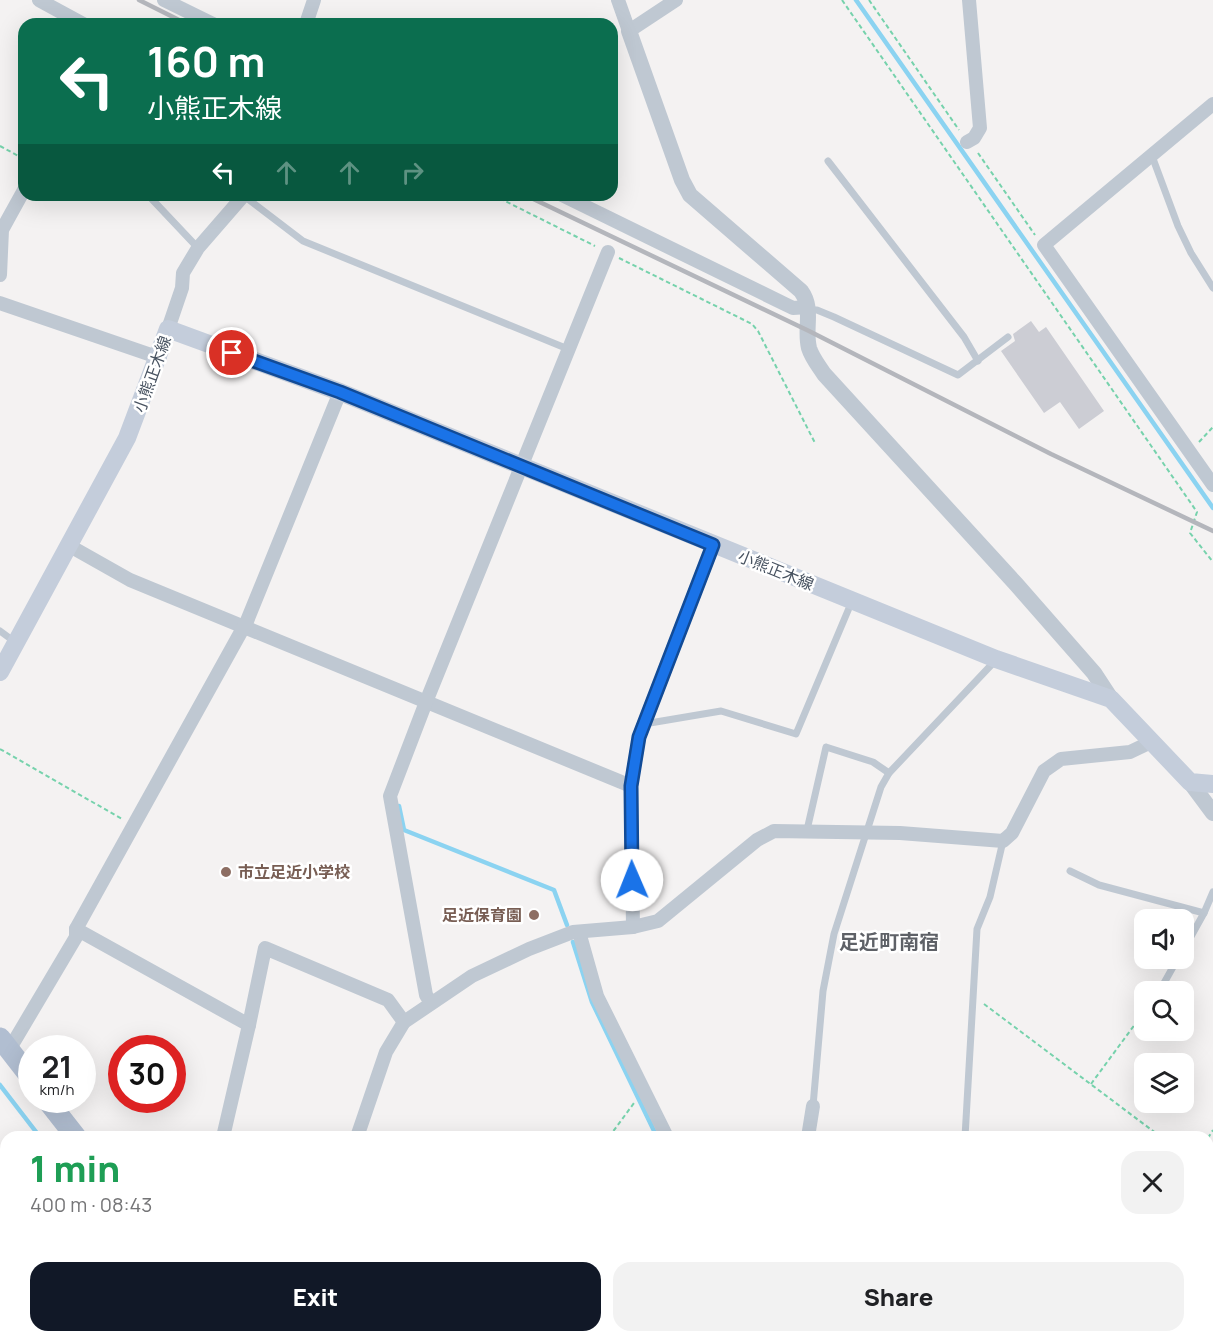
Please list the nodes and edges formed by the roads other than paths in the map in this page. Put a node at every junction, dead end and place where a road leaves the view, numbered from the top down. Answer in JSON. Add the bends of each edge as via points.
{"nodes":[{"id":1,"x":39,"y":0,"type":"edge"},
{"id":2,"x":164,"y":0,"type":"edge"},
{"id":3,"x":314,"y":0,"type":"edge"},
{"id":4,"x":618,"y":0,"type":"edge"},
{"id":5,"x":676,"y":0,"type":"edge"},
{"id":6,"x":969,"y":0,"type":"edge"},
{"id":7,"x":72,"y":18,"type":"edge"},
{"id":8,"x":201,"y":18,"type":"edge"},
{"id":9,"x":308,"y":18,"type":"edge"},
{"id":10,"x":629,"y":31,"type":"junction"},
{"id":11,"x":1213,"y":104,"type":"edge"},
{"id":12,"x":969,"y":141,"type":"road end"},
{"id":13,"x":1152,"y":156,"type":"junction"},
{"id":14,"x":828,"y":160,"type":"dead end"},
{"id":15,"x":18,"y":201,"type":"edge"},
{"id":16,"x":154,"y":201,"type":"edge"},
{"id":17,"x":239,"y":201,"type":"edge"},
{"id":18,"x":252,"y":201,"type":"edge"},
{"id":19,"x":574,"y":201,"type":"edge"},
{"id":20,"x":198,"y":248,"type":"junction"},
{"id":21,"x":608,"y":252,"type":"road end"},
{"id":22,"x":0,"y":275,"type":"edge"},
{"id":23,"x":1213,"y":288,"type":"edge"},
{"id":24,"x":0,"y":303,"type":"edge"},
{"id":25,"x":808,"y":308,"type":"junction"},
{"id":26,"x":168,"y":329,"type":"junction"},
{"id":27,"x":1008,"y":337,"type":"dead end"},
{"id":28,"x":568,"y":349,"type":"junction"},
{"id":29,"x":160,"y":358,"type":"junction"},
{"id":30,"x":978,"y":361,"type":"junction"},
{"id":31,"x":340,"y":392,"type":"junction"},
{"id":32,"x":520,"y":467,"type":"junction"},
{"id":33,"x":1213,"y":485,"type":"edge"},
{"id":34,"x":68,"y":545,"type":"junction"},
{"id":35,"x":713,"y":545,"type":"junction"},
{"id":36,"x":852,"y":601,"type":"junction"},
{"id":37,"x":242,"y":628,"type":"junction"},
{"id":38,"x":0,"y":631,"type":"edge"},
{"id":39,"x":17,"y":644,"type":"junction"},
{"id":40,"x":996,"y":659,"type":"junction"},
{"id":41,"x":0,"y":672,"type":"edge"},
{"id":42,"x":1111,"y":699,"type":"junction"},
{"id":43,"x":426,"y":702,"type":"junction"},
{"id":44,"x":644,"y":724,"type":"junction"},
{"id":45,"x":1151,"y":742,"type":"junction"},
{"id":46,"x":889,"y":774,"type":"junction"},
{"id":47,"x":1191,"y":782,"type":"junction"},
{"id":48,"x":1213,"y":784,"type":"edge"},
{"id":49,"x":631,"y":786,"type":"junction"},
{"id":50,"x":1213,"y":813,"type":"edge"},
{"id":51,"x":807,"y":830,"type":"junction"},
{"id":52,"x":867,"y":834,"type":"junction"},
{"id":53,"x":1003,"y":841,"type":"junction"},
{"id":54,"x":1070,"y":871,"type":"dead end"},
{"id":55,"x":1213,"y":892,"type":"edge"},
{"id":56,"x":1204,"y":913,"type":"junction"},
{"id":57,"x":633,"y":927,"type":"junction"},
{"id":58,"x":76,"y":929,"type":"junction"},
{"id":59,"x":1194,"y":931,"type":"edge"},
{"id":60,"x":579,"y":932,"type":"junction"},
{"id":61,"x":431,"y":1003,"type":"junction"},
{"id":62,"x":404,"y":1022,"type":"junction"},
{"id":63,"x":249,"y":1025,"type":"junction"},
{"id":64,"x":5,"y":1044,"type":"edge"},
{"id":65,"x":18,"y":1061,"type":"edge"},
{"id":66,"x":813,"y":1106,"type":"joint"},
{"id":67,"x":57,"y":1113,"type":"edge"},
{"id":68,"x":71,"y":1131,"type":"edge"},
{"id":69,"x":224,"y":1131,"type":"edge"},
{"id":70,"x":359,"y":1131,"type":"edge"},
{"id":71,"x":664,"y":1131,"type":"edge"},
{"id":72,"x":809,"y":1131,"type":"edge"},
{"id":73,"x":964,"y":1131,"type":"edge"}],
"edges":[{"from":1,"to":7,"type":"street"},
{"from":2,"to":8,"type":"street"},
{"from":3,"to":9,"type":"street"},
{"from":4,"to":10,"type":"street"},
{"from":5,"to":10,"type":"street"},
{"from":6,"to":12,"type":"street","via":[[980,128]]},
{"from":10,"to":25,"type":"street","via":[[690,195],[792,280],[806,298]]},
{"from":11,"to":13,"type":"street"},
{"from":13,"to":23,"type":"lane","via":[[1178,226]]},
{"from":13,"to":33,"type":"street","via":[[1044,245]]},
{"from":14,"to":30,"type":"lane","via":[[964,337]]},
{"from":15,"to":22,"type":"street","via":[[2,230]]},
{"from":16,"to":20,"type":"lane"},
{"from":17,"to":20,"type":"street"},
{"from":18,"to":28,"type":"lane","via":[[303,241]]},
{"from":19,"to":25,"type":"street","via":[[794,308]]},
{"from":20,"to":26,"type":"street","via":[[183,273]]},
{"from":21,"to":28,"type":"street"},
{"from":24,"to":29,"type":"street"},
{"from":25,"to":30,"type":"lane","via":[[958,375]]},
{"from":25,"to":42,"type":"street","via":[[809,348],[824,374],[1016,584],[1094,673]]},
{"from":26,"to":29,"type":"main road","name":"小熊正木線"},
{"from":26,"to":31,"type":"main road","name":"小熊正木線"},
{"from":27,"to":30,"type":"lane"},
{"from":28,"to":32,"type":"street"},
{"from":29,"to":34,"type":"main road","name":"小熊正木線","via":[[127,438]]},
{"from":31,"to":32,"type":"main road","name":"小熊正木線"},
{"from":31,"to":37,"type":"street"},
{"from":32,"to":35,"type":"main road","name":"小熊正木線"},
{"from":32,"to":43,"type":"street"},
{"from":34,"to":37,"type":"street","via":[[130,580]]},
{"from":34,"to":39,"type":"main road","name":"小熊正木線"},
{"from":35,"to":36,"type":"main road","name":"小熊正木線"},
{"from":35,"to":44,"type":"street"},
{"from":36,"to":40,"type":"main road","name":"小熊正木線"},
{"from":36,"to":44,"type":"lane","via":[[796,734],[721,711]]},
{"from":37,"to":43,"type":"street"},
{"from":37,"to":58,"type":"street"},
{"from":38,"to":39,"type":"lane"},
{"from":39,"to":41,"type":"main road","name":"小熊正木線"},
{"from":40,"to":42,"type":"main road","name":"小熊正木線"},
{"from":40,"to":46,"type":"lane"},
{"from":42,"to":45,"type":"main road","name":"小熊正木線"},
{"from":43,"to":49,"type":"street"},
{"from":43,"to":61,"type":"street","via":[[390,796],[426,995]]},
{"from":44,"to":49,"type":"street"},
{"from":45,"to":47,"type":"main road","name":"小熊正木線"},
{"from":45,"to":53,"type":"street","via":[[1130,752],[1061,759],[1044,771],[1012,833]]},
{"from":46,"to":51,"type":"lane","via":[[873,762],[826,747]]},
{"from":46,"to":52,"type":"lane","via":[[880,788]]},
{"from":47,"to":48,"type":"main road"},
{"from":47,"to":50,"type":"street"},
{"from":49,"to":57,"type":"street"},
{"from":51,"to":52,"type":"street"},
{"from":51,"to":57,"type":"street","via":[[774,831],[757,840],[658,921]]},
{"from":52,"to":53,"type":"street"},
{"from":52,"to":66,"type":"lane","via":[[834,934],[823,991]]},
{"from":53,"to":73,"type":"lane","via":[[978,929]]},
{"from":54,"to":56,"type":"lane","via":[[1099,885]]},
{"from":55,"to":56,"type":"lane"},
{"from":56,"to":59,"type":"lane"},
{"from":57,"to":60,"type":"street"},
{"from":58,"to":63,"type":"street"},
{"from":58,"to":64,"type":"street","via":[[76,937]]},
{"from":60,"to":61,"type":"street","via":[[501,962]]},
{"from":60,"to":71,"type":"street","via":[[597,996]]},
{"from":61,"to":62,"type":"street"},
{"from":62,"to":63,"type":"street","via":[[388,999],[265,948]]},
{"from":62,"to":70,"type":"street","via":[[386,1052]]},
{"from":63,"to":69,"type":"street"},
{"from":64,"to":65,"type":"main road"},
{"from":66,"to":72,"type":"street"},
{"from":67,"to":68,"type":"main road"}]}
